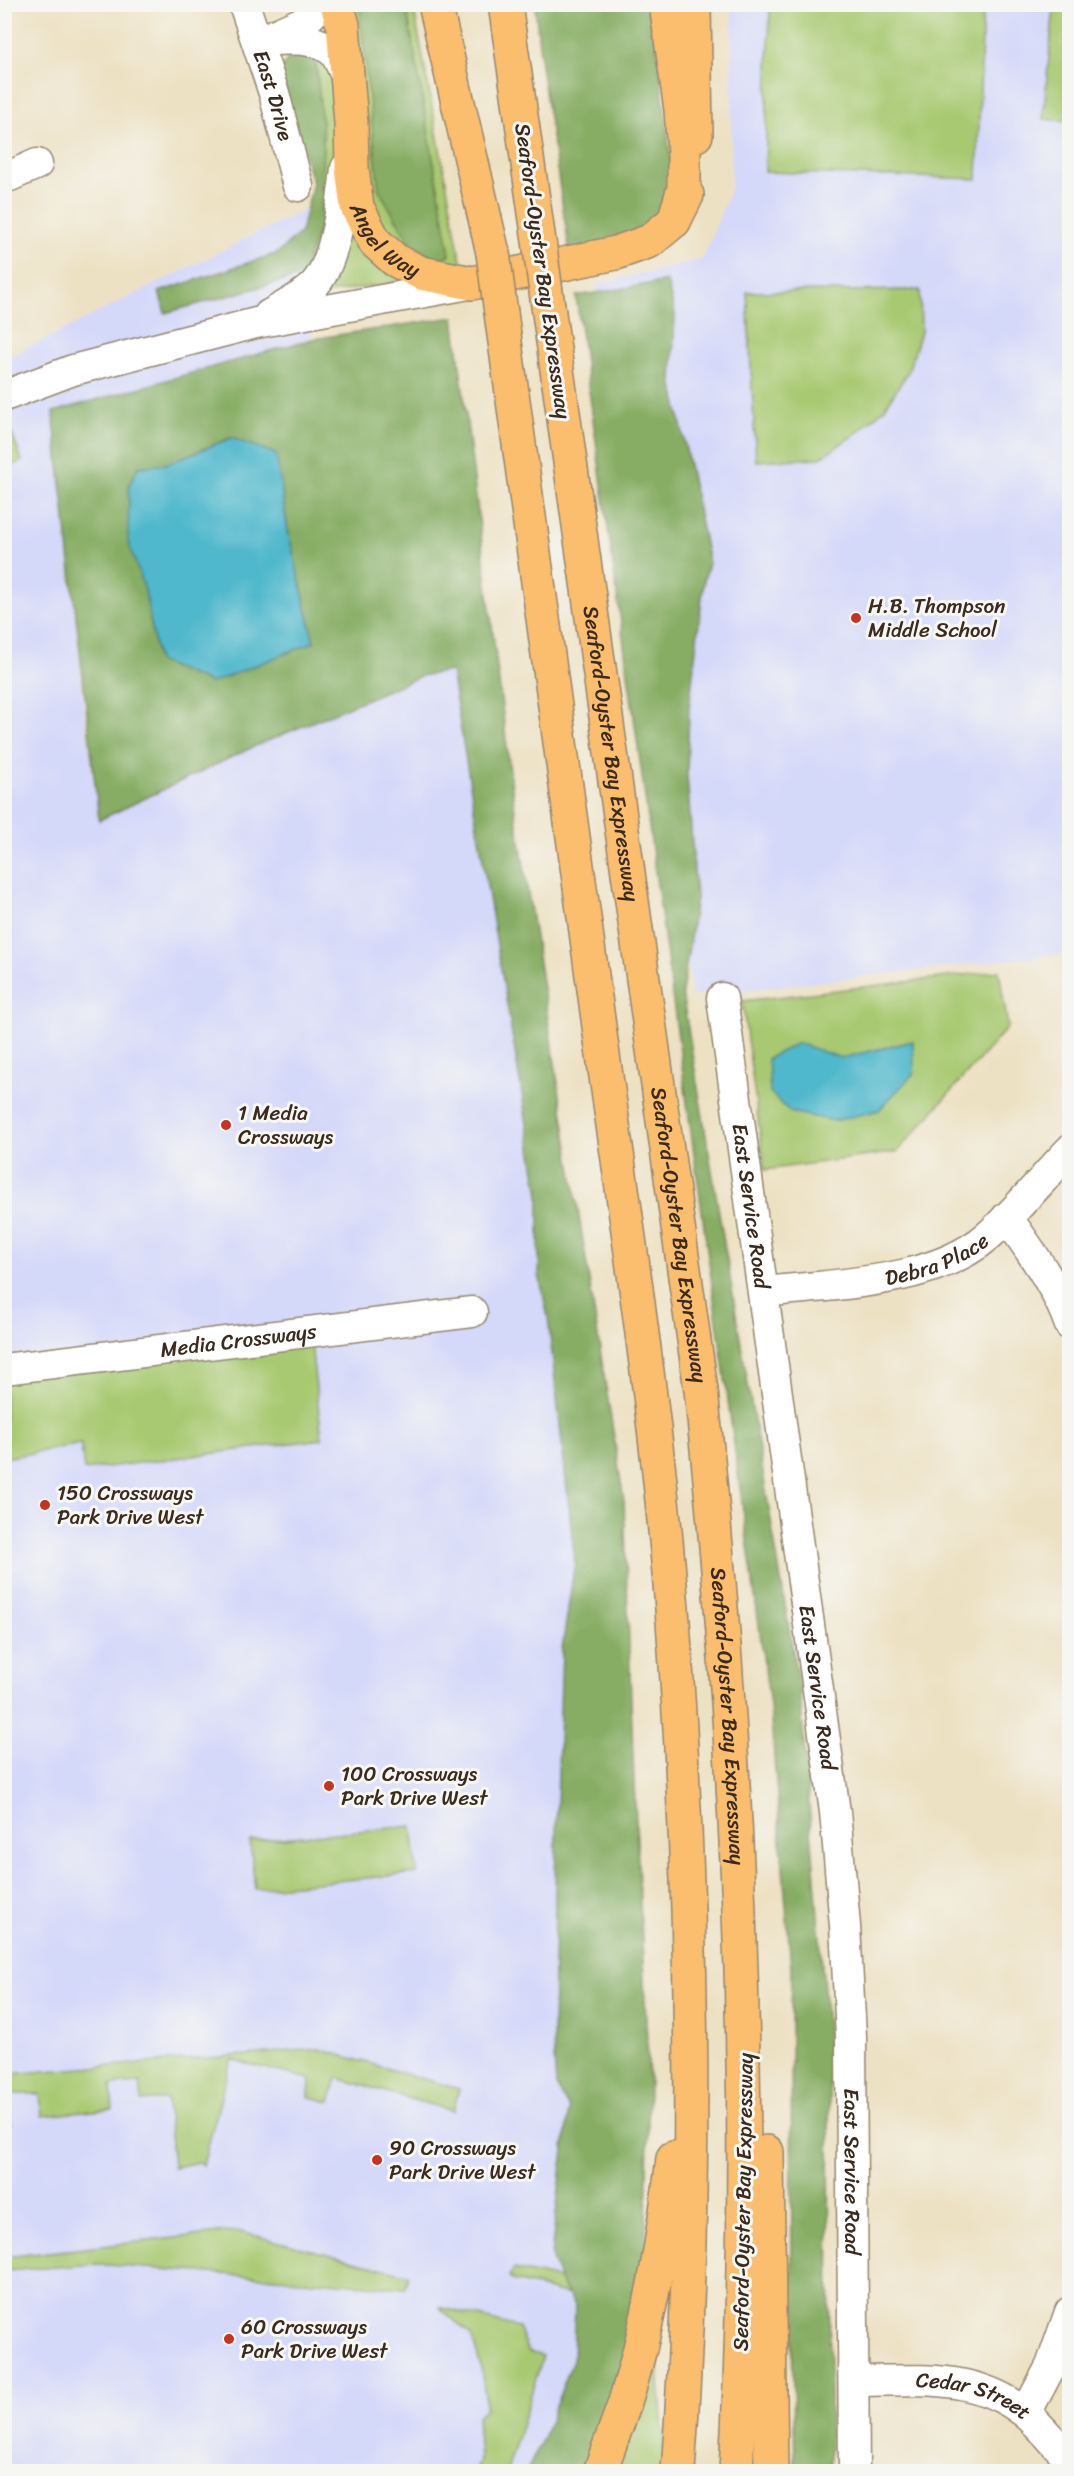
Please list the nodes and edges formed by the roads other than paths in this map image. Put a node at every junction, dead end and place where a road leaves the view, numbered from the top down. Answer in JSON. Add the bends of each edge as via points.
{"nodes":[{"id":1,"x":244,"y":4,"type":"edge"},
{"id":2,"x":322,"y":4,"type":"edge"},
{"id":3,"x":337,"y":4,"type":"edge"},
{"id":4,"x":435,"y":4,"type":"edge"},
{"id":5,"x":457,"y":4,"type":"edge"},
{"id":6,"x":505,"y":4,"type":"edge"},
{"id":7,"x":521,"y":4,"type":"edge"},
{"id":8,"x":666,"y":4,"type":"edge"},
{"id":9,"x":694,"y":4,"type":"edge"},
{"id":10,"x":258,"y":42,"type":"junction"},
{"id":11,"x":347,"y":78,"type":"junction"},
{"id":12,"x":351,"y":123,"type":"junction"},
{"id":13,"x":37,"y":164,"type":"dead end"},
{"id":14,"x":4,"y":175,"type":"edge"},
{"id":15,"x":298,"y":186,"type":"dead end"},
{"id":16,"x":674,"y":221,"type":"junction"},
{"id":17,"x":540,"y":248,"type":"junction"},
{"id":18,"x":493,"y":253,"type":"junction"},
{"id":19,"x":472,"y":283,"type":"junction"},
{"id":20,"x":256,"y":323,"type":"junction"},
{"id":21,"x":4,"y":396,"type":"edge"},
{"id":22,"x":722,"y":998,"type":"dead end"},
{"id":23,"x":1070,"y":1150,"type":"edge"},
{"id":24,"x":1007,"y":1217,"type":"junction"},
{"id":25,"x":764,"y":1292,"type":"junction"},
{"id":26,"x":471,"y":1312,"type":"dead end"},
{"id":27,"x":1070,"y":1325,"type":"edge"},
{"id":28,"x":4,"y":1369,"type":"edge"},
{"id":29,"x":676,"y":1662,"type":"junction"},
{"id":30,"x":732,"y":1737,"type":"junction"},
{"id":31,"x":1070,"y":2312,"type":"edge"},
{"id":32,"x":854,"y":2381,"type":"junction"},
{"id":33,"x":1026,"y":2413,"type":"junction"},
{"id":34,"x":1070,"y":2458,"type":"edge"},
{"id":35,"x":600,"y":2472,"type":"edge"},
{"id":36,"x":678,"y":2472,"type":"edge"},
{"id":37,"x":736,"y":2472,"type":"edge"},
{"id":38,"x":771,"y":2472,"type":"edge"},
{"id":39,"x":854,"y":2472,"type":"edge"}],
"edges":[{"from":1,"to":10,"type":"street","name":"East Drive"},
{"from":2,"to":10,"type":"street","via":[[305,21]]},
{"from":3,"to":11,"type":"main road","name":"Angel Way","via":[[343,25]]},
{"from":4,"to":18,"type":"main road"},
{"from":5,"to":18,"type":"main road"},
{"from":6,"to":17,"type":"main road","name":"Seaford-Oyster Bay Expressway"},
{"from":7,"to":17,"type":"main road"},
{"from":8,"to":16,"type":"main road","via":[[684,154],[684,188]]},
{"from":9,"to":16,"type":"main road","via":[[696,145],[690,190]]},
{"from":10,"to":11,"type":"street","via":[[314,42],[333,50]]},
{"from":10,"to":15,"type":"street","name":"East Drive"},
{"from":11,"to":12,"type":"main road","name":"Angel Way"},
{"from":12,"to":19,"type":"main road","name":"Angel Way","via":[[357,207],[375,242],[395,260],[421,273]]},
{"from":12,"to":20,"type":"street","via":[[342,204],[325,270],[301,296]]},
{"from":13,"to":14,"type":"street"},
{"from":16,"to":19,"type":"main road","name":"Angel Way","via":[[650,241],[616,253]]},
{"from":17,"to":30,"type":"main road","name":"Seaford-Oyster Bay Expressway","bridge":true,"via":[[701,1390]]},
{"from":18,"to":29,"type":"main road","bridge":true,"via":[[643,1333]]},
{"from":19,"to":20,"type":"street"},
{"from":20,"to":21,"type":"street","via":[[73,370]]},
{"from":22,"to":25,"type":"street","name":"East Service Road"},
{"from":23,"to":24,"type":"street","name":"Debra Place"},
{"from":24,"to":25,"type":"street","name":"Debra Place","via":[[964,1253],[933,1268]]},
{"from":24,"to":27,"type":"street","via":[[1047,1276]]},
{"from":25,"to":32,"type":"street","name":"East Service Road","via":[[835,1812],[845,1926],[851,2059]]},
{"from":26,"to":28,"type":"street","name":"Media Crossways"},
{"from":29,"to":35,"type":"main road","via":[[675,2136],[665,2225],[648,2313],[625,2402]]},
{"from":29,"to":36,"type":"main road","via":[[692,2079],[690,2235]]},
{"from":30,"to":37,"type":"main road","name":"Seaford-Oyster Bay Expressway","via":[[741,1907],[746,2167]]},
{"from":30,"to":38,"type":"main road","via":[[750,1872],[760,2007],[767,2156]]},
{"from":31,"to":33,"type":"street","via":[[1051,2366]]},
{"from":32,"to":33,"type":"street","name":"Cedar Street","via":[[970,2384],[1001,2396]]},
{"from":32,"to":39,"type":"street","name":"East Service Road"},
{"from":33,"to":34,"type":"street","name":"Cedar Street"}]}
